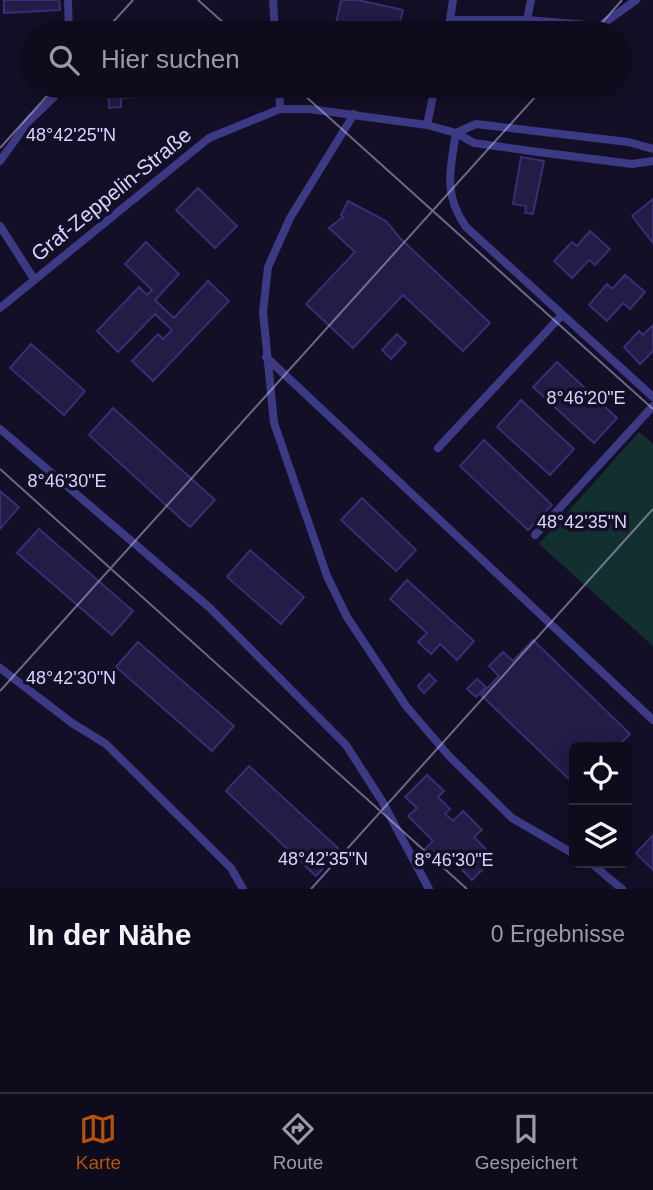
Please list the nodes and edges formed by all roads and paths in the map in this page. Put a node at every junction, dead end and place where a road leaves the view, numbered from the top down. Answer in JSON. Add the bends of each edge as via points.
{"nodes":[{"id":1,"x":68,"y":0,"type":"edge"},
{"id":2,"x":273,"y":0,"type":"edge"},
{"id":3,"x":453,"y":0,"type":"edge"},
{"id":4,"x":531,"y":0,"type":"edge"},
{"id":5,"x":636,"y":0,"type":"edge"},
{"id":6,"x":450,"y":19,"type":"joint"},
{"id":7,"x":527,"y":20,"type":"junction"},
{"id":8,"x":69,"y":21,"type":"edge"},
{"id":9,"x":274,"y":21,"type":"edge"},
{"id":10,"x":539,"y":21,"type":"edge"},
{"id":11,"x":607,"y":21,"type":"edge"},
{"id":12,"x":52,"y":98,"type":"edge"},
{"id":13,"x":280,"y":98,"type":"edge"},
{"id":14,"x":433,"y":98,"type":"edge"},
{"id":15,"x":280,"y":109,"type":"junction"},
{"id":16,"x":354,"y":114,"type":"junction"},
{"id":17,"x":427,"y":125,"type":"junction"},
{"id":18,"x":456,"y":133,"type":"junction"},
{"id":19,"x":653,"y":149,"type":"edge"},
{"id":20,"x":0,"y":161,"type":"edge"},
{"id":21,"x":653,"y":161,"type":"edge"},
{"id":22,"x":0,"y":226,"type":"edge"},
{"id":23,"x":34,"y":279,"type":"junction"},
{"id":24,"x":0,"y":308,"type":"edge"},
{"id":25,"x":562,"y":315,"type":"junction"},
{"id":26,"x":266,"y":357,"type":"junction"},
{"id":27,"x":653,"y":397,"type":"edge"},
{"id":28,"x":653,"y":406,"type":"edge"},
{"id":29,"x":0,"y":429,"type":"edge"},
{"id":30,"x":438,"y":449,"type":"dead end"},
{"id":31,"x":535,"y":536,"type":"dead end"},
{"id":32,"x":0,"y":668,"type":"edge"},
{"id":33,"x":653,"y":720,"type":"edge"},
{"id":34,"x":569,"y":851,"type":"edge"},
{"id":35,"x":597,"y":868,"type":"edge"},
{"id":36,"x":610,"y":878,"type":"junction"},
{"id":37,"x":243,"y":889,"type":"edge"},
{"id":38,"x":429,"y":889,"type":"edge"},
{"id":39,"x":614,"y":889,"type":"edge"},
{"id":40,"x":622,"y":889,"type":"edge"}],
"edges":[{"from":1,"to":8,"type":"lane"},
{"from":2,"to":9,"type":"lane"},
{"from":3,"to":6,"type":"lane"},
{"from":4,"to":7,"type":"lane"},
{"from":5,"to":11,"type":"lane"},
{"from":6,"to":7,"type":"lane"},
{"from":7,"to":10,"type":"lane"},
{"from":12,"to":20,"type":"lane"},
{"from":13,"to":15,"type":"lane"},
{"from":14,"to":17,"type":"lane"},
{"from":15,"to":16,"type":"lane","name":"Graf-Zeppelin-Straße"},
{"from":15,"to":23,"type":"lane","name":"Graf-Zeppelin-Straße","via":[[209,138]]},
{"from":16,"to":17,"type":"lane","name":"Graf-Zeppelin-Straße"},
{"from":16,"to":26,"type":"lane","via":[[290,218],[268,267],[263,312]]},
{"from":17,"to":18,"type":"lane","name":"Graf-Zeppelin-Straße"},
{"from":18,"to":19,"type":"lane","name":"Graf-Zeppelin-Straße","via":[[476,124]]},
{"from":18,"to":21,"type":"lane","name":"Graf-Zeppelin-Straße","via":[[474,143],[632,164]]},
{"from":18,"to":25,"type":"lane","via":[[450,188],[457,214]]},
{"from":22,"to":23,"type":"lane"},
{"from":23,"to":24,"type":"lane","name":"Graf-Zeppelin-Straße"},
{"from":25,"to":27,"type":"lane"},
{"from":25,"to":30,"type":"lane"},
{"from":26,"to":33,"type":"lane"},
{"from":26,"to":34,"type":"lane","via":[[274,424],[327,576],[347,617],[406,706],[449,756],[512,818]]},
{"from":28,"to":31,"type":"lane"},
{"from":29,"to":38,"type":"lane","via":[[211,608],[346,745]]},
{"from":32,"to":37,"type":"lane","via":[[106,744],[231,868]]},
{"from":35,"to":36,"type":"lane"},
{"from":36,"to":39,"type":"lane"},
{"from":36,"to":40,"type":"lane"}]}
